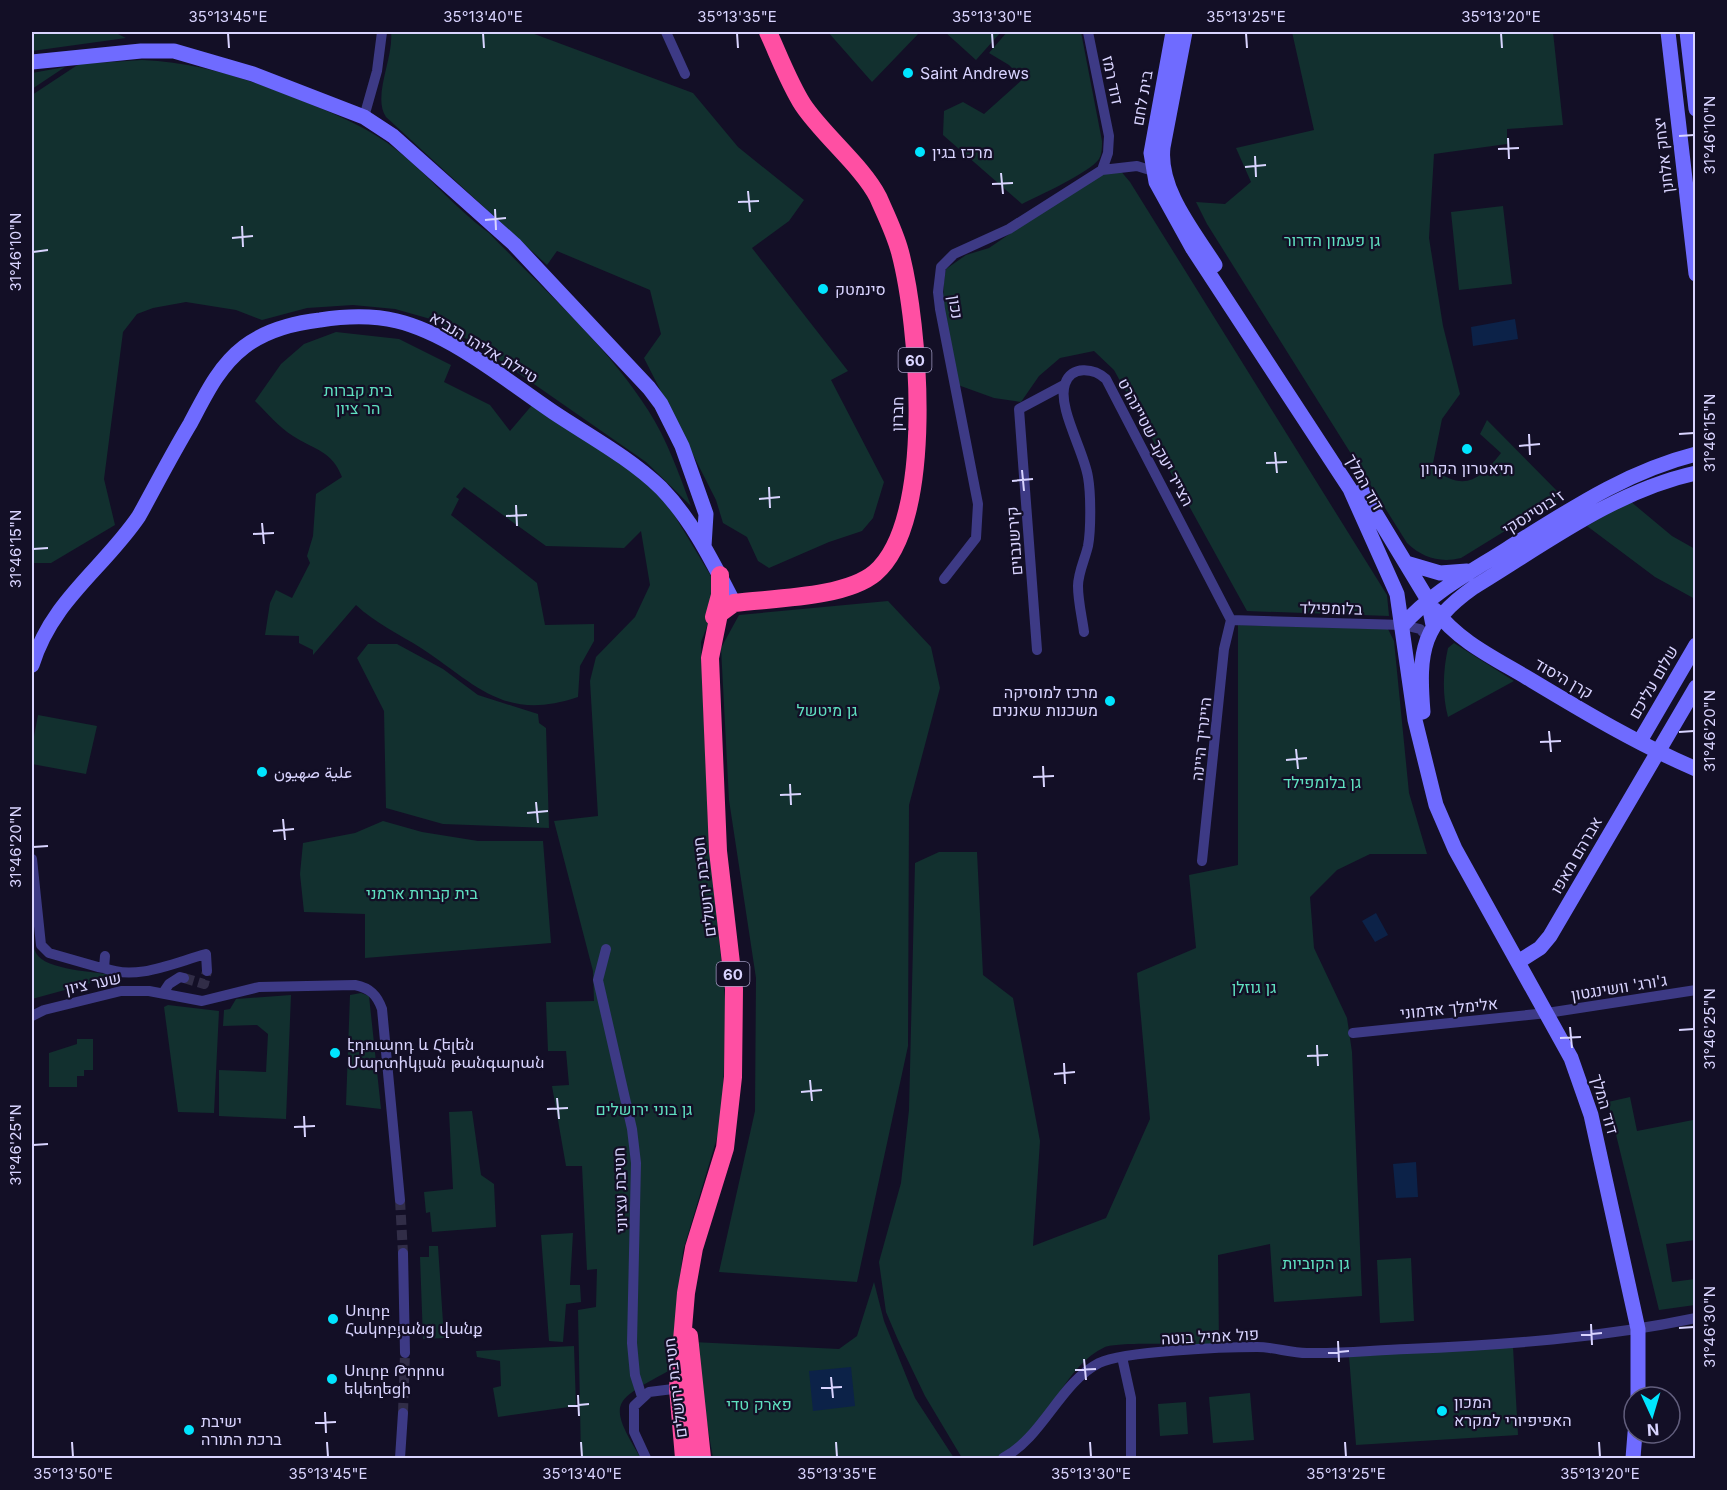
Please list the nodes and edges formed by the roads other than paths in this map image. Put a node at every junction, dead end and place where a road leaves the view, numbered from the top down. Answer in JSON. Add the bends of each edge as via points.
{"nodes":[{"id":1,"x":382,"y":32,"type":"edge"},
{"id":2,"x":666,"y":32,"type":"edge"},
{"id":3,"x":768,"y":32,"type":"edge"},
{"id":4,"x":1088,"y":32,"type":"edge"},
{"id":5,"x":1173,"y":32,"type":"edge"},
{"id":6,"x":1185,"y":32,"type":"edge"},
{"id":7,"x":1668,"y":32,"type":"edge"},
{"id":8,"x":1690,"y":42,"type":"edge"},
{"id":9,"x":32,"y":62,"type":"edge"},
{"id":10,"x":685,"y":74,"type":"dead end"},
{"id":11,"x":1695,"y":109,"type":"edge"},
{"id":12,"x":364,"y":117,"type":"junction"},
{"id":13,"x":1102,"y":170,"type":"junction"},
{"id":14,"x":1159,"y":170,"type":"junction"},
{"id":15,"x":1695,"y":274,"type":"edge"},
{"id":16,"x":1064,"y":385,"type":"junction"},
{"id":17,"x":1695,"y":444,"type":"edge"},
{"id":18,"x":1695,"y":454,"type":"edge"},
{"id":19,"x":1675,"y":459,"type":"junction"},
{"id":20,"x":1695,"y":473,"type":"edge"},
{"id":21,"x":704,"y":546,"type":"junction"},
{"id":22,"x":1406,"y":562,"type":"junction"},
{"id":23,"x":1478,"y":568,"type":"junction"},
{"id":24,"x":720,"y":575,"type":"junction"},
{"id":25,"x":944,"y":579,"type":"dead end"},
{"id":26,"x":1428,"y":600,"type":"junction"},
{"id":27,"x":734,"y":603,"type":"junction"},
{"id":28,"x":1231,"y":620,"type":"junction"},
{"id":29,"x":1403,"y":625,"type":"junction"},
{"id":30,"x":1433,"y":626,"type":"junction"},
{"id":31,"x":714,"y":631,"type":"junction"},
{"id":32,"x":1084,"y":632,"type":"dead end"},
{"id":33,"x":1695,"y":645,"type":"edge"},
{"id":34,"x":1037,"y":650,"type":"dead end"},
{"id":35,"x":32,"y":665,"type":"edge"},
{"id":36,"x":1695,"y":687,"type":"edge"},
{"id":37,"x":1640,"y":741,"type":"junction"},
{"id":38,"x":1657,"y":754,"type":"junction"},
{"id":39,"x":1695,"y":769,"type":"edge"},
{"id":40,"x":1695,"y":779,"type":"edge"},
{"id":41,"x":1455,"y":849,"type":"junction"},
{"id":42,"x":32,"y":859,"type":"edge"},
{"id":43,"x":1202,"y":861,"type":"dead end"},
{"id":44,"x":606,"y":949,"type":"dead end"},
{"id":45,"x":105,"y":956,"type":"dead end"},
{"id":46,"x":1518,"y":962,"type":"junction"},
{"id":47,"x":104,"y":968,"type":"junction"},
{"id":48,"x":207,"y":971,"type":"dead end"},
{"id":49,"x":184,"y":978,"type":"tunnel mouth"},
{"id":50,"x":1695,"y":990,"type":"edge"},
{"id":51,"x":163,"y":993,"type":"junction"},
{"id":52,"x":1547,"y":1013,"type":"junction"},
{"id":53,"x":32,"y":1016,"type":"edge"},
{"id":54,"x":1353,"y":1033,"type":"dead end"},
{"id":55,"x":400,"y":1200,"type":"tunnel mouth"},
{"id":56,"x":403,"y":1253,"type":"tunnel mouth"},
{"id":57,"x":1690,"y":1319,"type":"edge"},
{"id":58,"x":1638,"y":1329,"type":"junction"},
{"id":59,"x":405,"y":1353,"type":"tunnel mouth"},
{"id":60,"x":1122,"y":1357,"type":"junction"},
{"id":61,"x":1638,"y":1385,"type":"edge"},
{"id":62,"x":687,"y":1387,"type":"junction"},
{"id":63,"x":642,"y":1397,"type":"junction"},
{"id":64,"x":403,"y":1413,"type":"tunnel mouth"},
{"id":65,"x":400,"y":1458,"type":"edge"},
{"id":66,"x":646,"y":1458,"type":"edge"},
{"id":67,"x":684,"y":1458,"type":"edge"},
{"id":68,"x":702,"y":1458,"type":"edge"},
{"id":69,"x":1003,"y":1458,"type":"edge"},
{"id":70,"x":1131,"y":1458,"type":"edge"}],
"edges":[{"from":1,"to":12,"type":"street","via":[[377,71]]},
{"from":2,"to":10,"type":"street"},
{"from":3,"to":27,"type":"highway","name":"חברון","number":"60","via":[[803,105],[876,194],[892,227],[906,283],[916,363],[914,476],[898,540],[874,573],[854,585],[829,592]]},
{"from":4,"to":13,"type":"street","name":"דוד רמז","via":[[1108,131],[1108,153]]},
{"from":5,"to":14,"type":"street","name":"בית לחם","via":[[1152,145]]},
{"from":6,"to":14,"type":"street","name":"בית לחם"},
{"from":7,"to":15,"type":"street","name":"יצחק אלחנן"},
{"from":8,"to":11,"type":"street"},
{"from":9,"to":12,"type":"street","via":[[174,51],[253,74]]},
{"from":12,"to":21,"type":"street","via":[[393,136],[514,244],[649,388],[682,446],[706,514]]},
{"from":13,"to":14,"type":"street","name":"נכון","via":[[1137,166]]},
{"from":13,"to":25,"type":"street","name":"נכון","via":[[1009,229],[954,254],[941,267],[940,309],[978,504],[976,537]]},
{"from":14,"to":22,"type":"street","name":"דוד המלך","via":[[1197,237]]},
{"from":14,"to":29,"type":"street","name":"דוד המלך","via":[[1162,197],[1187,240],[1350,489],[1397,594]]},
{"from":16,"to":28,"type":"street","name":"הצייר יעקב שטיינהרט","via":[[1079,370],[1099,372],[1106,379]]},
{"from":16,"to":32,"type":"street","via":[[1063,399],[1089,479],[1088,543],[1078,585]]},
{"from":16,"to":34,"type":"street","name":"קירשנבוים","via":[[1019,409]]},
{"from":17,"to":19,"type":"street"},
{"from":18,"to":19,"type":"street","name":"ז'בוטינסקי"},
{"from":19,"to":23,"type":"street","name":"ז'בוטינסקי","via":[[1612,485]]},
{"from":20,"to":30,"type":"street","name":"ז'בוטינסקי","via":[[1625,497],[1474,587]]},
{"from":21,"to":24,"type":"street","name":"טיילת אליהו הנביא"},
{"from":21,"to":35,"type":"street","name":"טיילת אליהו הנביא","via":[[661,489],[633,465],[466,354],[414,326],[380,318],[353,316],[301,322],[258,338],[233,357],[211,384],[139,516],[66,598],[37,648]]},
{"from":22,"to":23,"type":"street","via":[[1444,573]]},
{"from":22,"to":26,"type":"street","name":"דוד המלך"},
{"from":23,"to":26,"type":"street","name":"ז'בוטינסקי"},
{"from":24,"to":27,"type":"street","name":"טיילת אליהו הנביא"},
{"from":24,"to":31,"type":"highway"},
{"from":26,"to":29,"type":"street","name":"ז'בוטינסקי"},
{"from":26,"to":30,"type":"street","name":"דוד המלך"},
{"from":27,"to":31,"type":"highway","name":"חטיבת ירושלים","number":"60","via":[[721,612]]},
{"from":28,"to":29,"type":"street","name":"בלומפילד"},
{"from":28,"to":43,"type":"street","name":"היינריך היינה","via":[[1224,649]]},
{"from":29,"to":30,"type":"street","name":"בלומפילד","via":[[1420,629]]},
{"from":29,"to":41,"type":"street","name":"דוד המלך","via":[[1423,759],[1436,805]]},
{"from":30,"to":37,"type":"street","name":"קרן היסוד","via":[[1457,634],[1570,704]]},
{"from":30,"to":41,"type":"street","name":"דוד המלך","via":[[1422,669],[1424,716]]},
{"from":31,"to":62,"type":"highway","name":"חטיבת ירושלים","number":"60","via":[[711,708],[718,851],[734,988],[733,1077],[725,1148],[694,1248],[686,1313]]},
{"from":33,"to":37,"type":"street","name":"שלום עליכם"},
{"from":36,"to":38,"type":"street"},
{"from":37,"to":38,"type":"street","name":"שלום עליכם"},
{"from":38,"to":39,"type":"street"},
{"from":38,"to":40,"type":"street"},
{"from":38,"to":46,"type":"street","name":"אברהם מאפו","via":[[1550,936],[1540,948]]},
{"from":41,"to":46,"type":"street","name":"דוד המלך"},
{"from":42,"to":47,"type":"street","via":[[41,945],[49,953]]},
{"from":44,"to":63,"type":"street","name":"חטיבת עציוני","via":[[598,980],[636,1163],[632,1343]]},
{"from":45,"to":47,"type":"street"},
{"from":46,"to":52,"type":"street","name":"דוד המלך"},
{"from":47,"to":48,"type":"street","via":[[135,973],[206,954]]},
{"from":49,"to":51,"type":"street","via":[[169,984]]},
{"from":50,"to":52,"type":"street","name":"ג'ורג' וושינגטון"},
{"from":51,"to":53,"type":"street","name":"שער ציון","via":[[121,991]]},
{"from":51,"to":55,"type":"street","name":"שער ציון","via":[[202,1001],[259,987],[355,985],[374,993],[384,1023]]},
{"from":52,"to":54,"type":"street","name":"אלימלך אדמוני"},
{"from":52,"to":58,"type":"street","name":"דוד המלך","via":[[1571,1058],[1591,1115]]},
{"from":56,"to":59,"type":"street"},
{"from":57,"to":58,"type":"street","name":"פול אמיל בוטה"},
{"from":58,"to":60,"type":"street","name":"פול אמיל בוטה","via":[[1468,1347],[1307,1353],[1258,1347]]},
{"from":58,"to":61,"type":"street","name":"דוד המלך"},
{"from":60,"to":69,"type":"street","name":"פול אמיל בוטה","via":[[1099,1363],[1081,1377],[1016,1452]]},
{"from":60,"to":70,"type":"street","via":[[1131,1398]]},
{"from":62,"to":63,"type":"street","via":[[649,1392]]},
{"from":62,"to":67,"type":"highway","name":"חטיבת ירושלים","number":"60"},
{"from":62,"to":68,"type":"highway","name":"חטיבת ירושלים","number":"60"},
{"from":63,"to":66,"type":"street","via":[[634,1406],[632,1417]]},
{"from":64,"to":65,"type":"street"}]}
